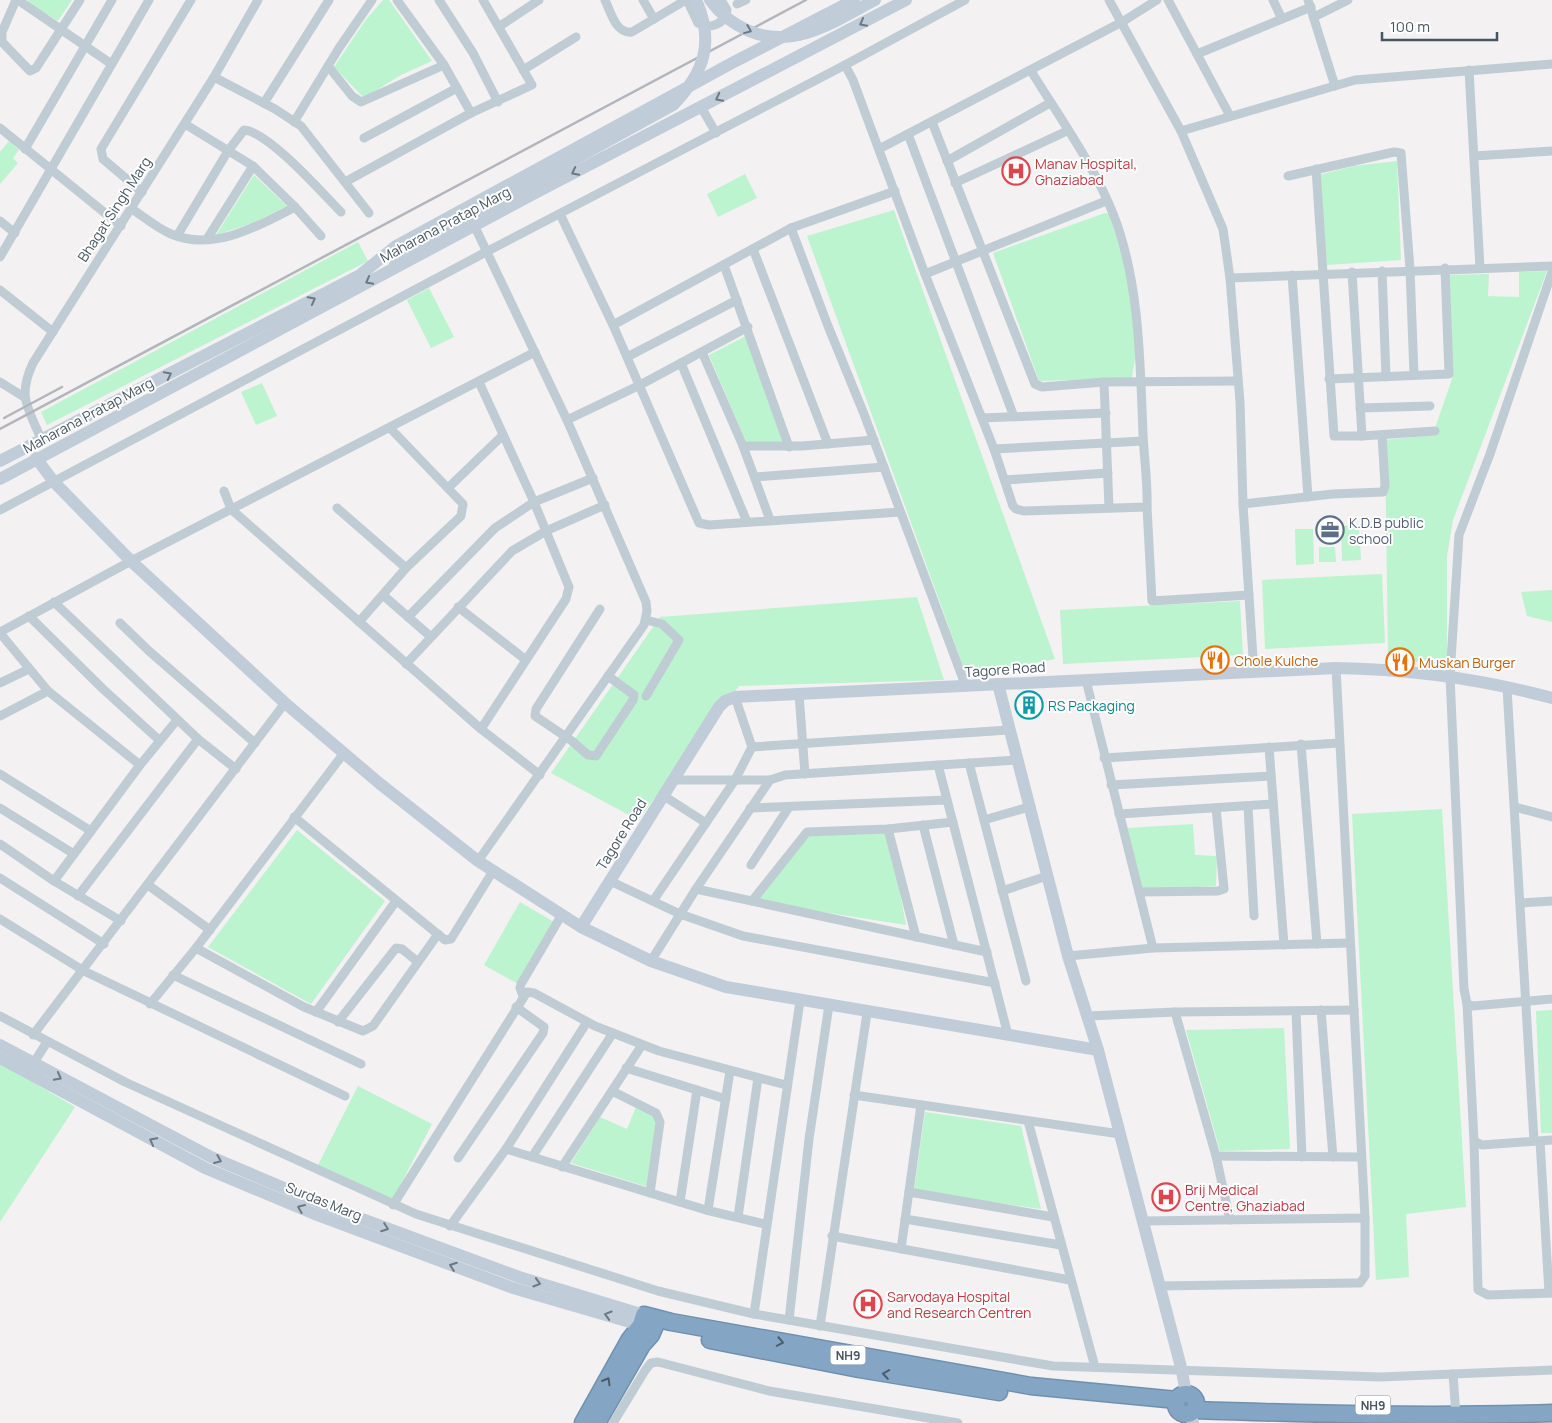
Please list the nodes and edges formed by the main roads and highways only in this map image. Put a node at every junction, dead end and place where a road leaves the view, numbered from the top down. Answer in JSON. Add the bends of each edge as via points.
{"nodes":[{"id":1,"x":649,"y":1322,"type":"junction"},
{"id":2,"x":1552,"y":1402,"type":"edge"},
{"id":3,"x":1187,"y":1407,"type":"edge"},
{"id":4,"x":1456,"y":1412,"type":"junction"},
{"id":5,"x":1552,"y":1413,"type":"edge"},
{"id":6,"x":583,"y":1423,"type":"edge"},
{"id":7,"x":597,"y":1423,"type":"edge"}],
"edges":[{"from":1,"to":3,"type":"highway","number":"NH9","via":[[1031,1386]]},
{"from":6,"to":1,"type":"highway","one_way":true,"via":[[630,1339]]},
{"from":1,"to":7,"type":"highway","via":[[637,1355]]},
{"from":2,"to":4,"type":"highway","number":"NH9"},
{"from":3,"to":4,"type":"highway","number":"NH9","via":[[1334,1415]]},
{"from":4,"to":5,"type":"highway","number":"NH9"}]}
